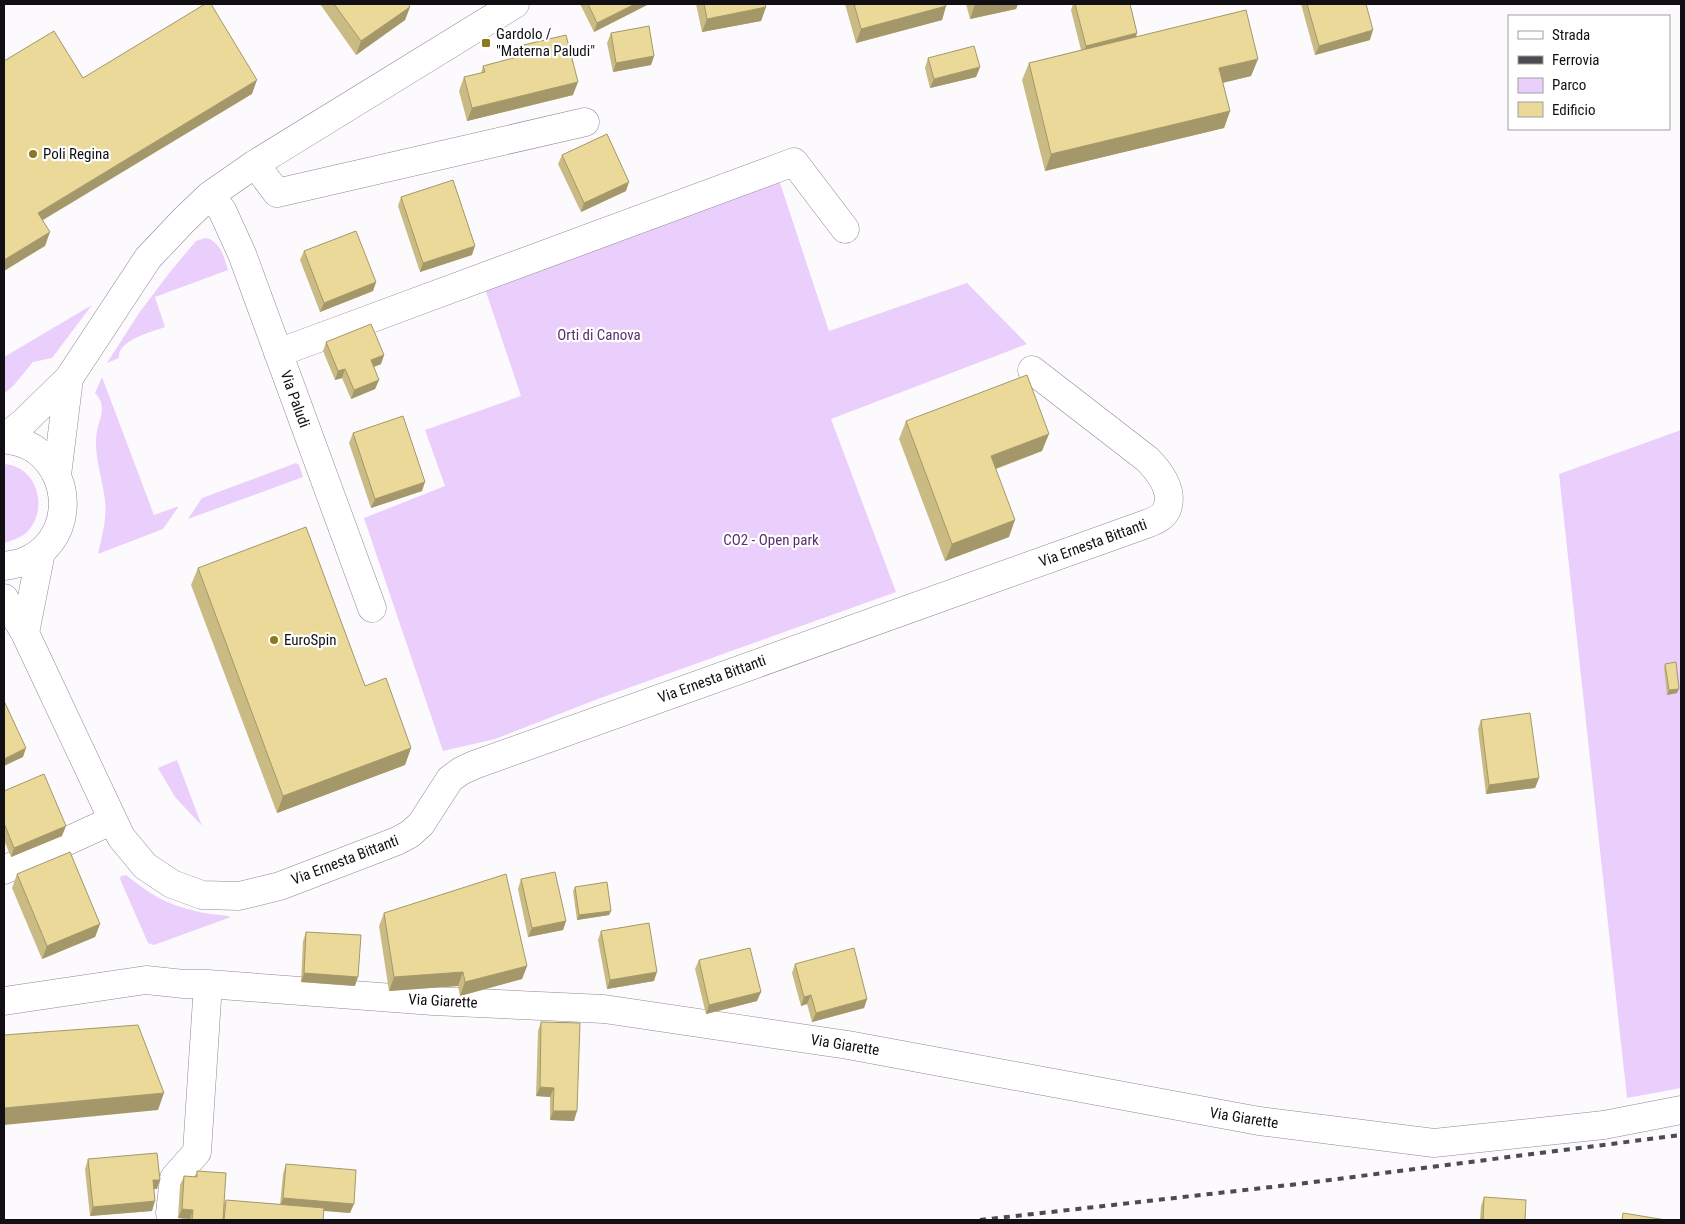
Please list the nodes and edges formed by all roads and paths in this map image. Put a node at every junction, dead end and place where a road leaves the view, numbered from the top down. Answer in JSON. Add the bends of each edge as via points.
{"nodes":[{"id":1,"x":515,"y":4,"type":"edge"},
{"id":2,"x":475,"y":14,"type":"edge"},
{"id":3,"x":585,"y":122,"type":"dead end"},
{"id":4,"x":255,"y":164,"type":"junction"},
{"id":5,"x":210,"y":196,"type":"junction"},
{"id":6,"x":845,"y":229,"type":"dead end"},
{"id":7,"x":278,"y":353,"type":"junction"},
{"id":8,"x":1032,"y":370,"type":"dead end"},
{"id":9,"x":69,"y":378,"type":"junction"},
{"id":10,"x":4,"y":438,"type":"edge"},
{"id":11,"x":57,"y":475,"type":"junction"},
{"id":12,"x":41,"y":552,"type":"junction"},
{"id":13,"x":4,"y":566,"type":"edge"},
{"id":14,"x":4,"y":598,"type":"edge"},
{"id":15,"x":372,"y":608,"type":"dead end"},
{"id":16,"x":25,"y":633,"type":"junction"},
{"id":17,"x":113,"y":820,"type":"junction"},
{"id":18,"x":4,"y":870,"type":"edge"},
{"id":19,"x":208,"y":984,"type":"junction"},
{"id":20,"x":4,"y":1001,"type":"edge"},
{"id":21,"x":1681,"y":1110,"type":"edge"},
{"id":22,"x":170,"y":1213,"type":"dead end"}],
"edges":[{"from":1,"to":2,"type":"street"},
{"from":2,"to":4,"type":"street"},
{"from":3,"to":4,"type":"street","via":[[277,193]]},
{"from":4,"to":5,"type":"street"},
{"from":5,"to":7,"type":"street","name":"Via Paludi","via":[[222,210],[242,254]]},
{"from":5,"to":9,"type":"street","via":[[148,258]]},
{"from":6,"to":7,"type":"street","via":[[794,162]]},
{"from":7,"to":15,"type":"street","name":"Via Paludi"},
{"from":8,"to":17,"type":"street","name":"Via Ernesta Bittanti","via":[[1158,470],[1166,484],[1168,498],[1167,509],[1161,517],[474,765],[450,779],[421,824],[410,834],[280,886],[239,896],[202,895],[172,884],[146,866],[121,837]]},
{"from":9,"to":10,"type":"street"},
{"from":9,"to":11,"type":"street"},
{"from":10,"to":11,"type":"street","via":[[35,449]]},
{"from":11,"to":12,"type":"street","via":[[63,495],[62,516],[54,536]]},
{"from":12,"to":13,"type":"street","via":[[22,562]]},
{"from":12,"to":16,"type":"street"},
{"from":14,"to":16,"type":"street","name":"Via Ernesta Bittanti"},
{"from":16,"to":17,"type":"street","name":"Via Ernesta Bittanti"},
{"from":17,"to":18,"type":"street"},
{"from":19,"to":20,"type":"street","name":"Via Giarette","via":[[146,980]]},
{"from":19,"to":21,"type":"street","name":"Via Giarette","via":[[604,1010],[848,1045],[1259,1121],[1434,1143],[1604,1125]]},
{"from":19,"to":22,"type":"street","via":[[197,1152],[174,1178]]}]}
